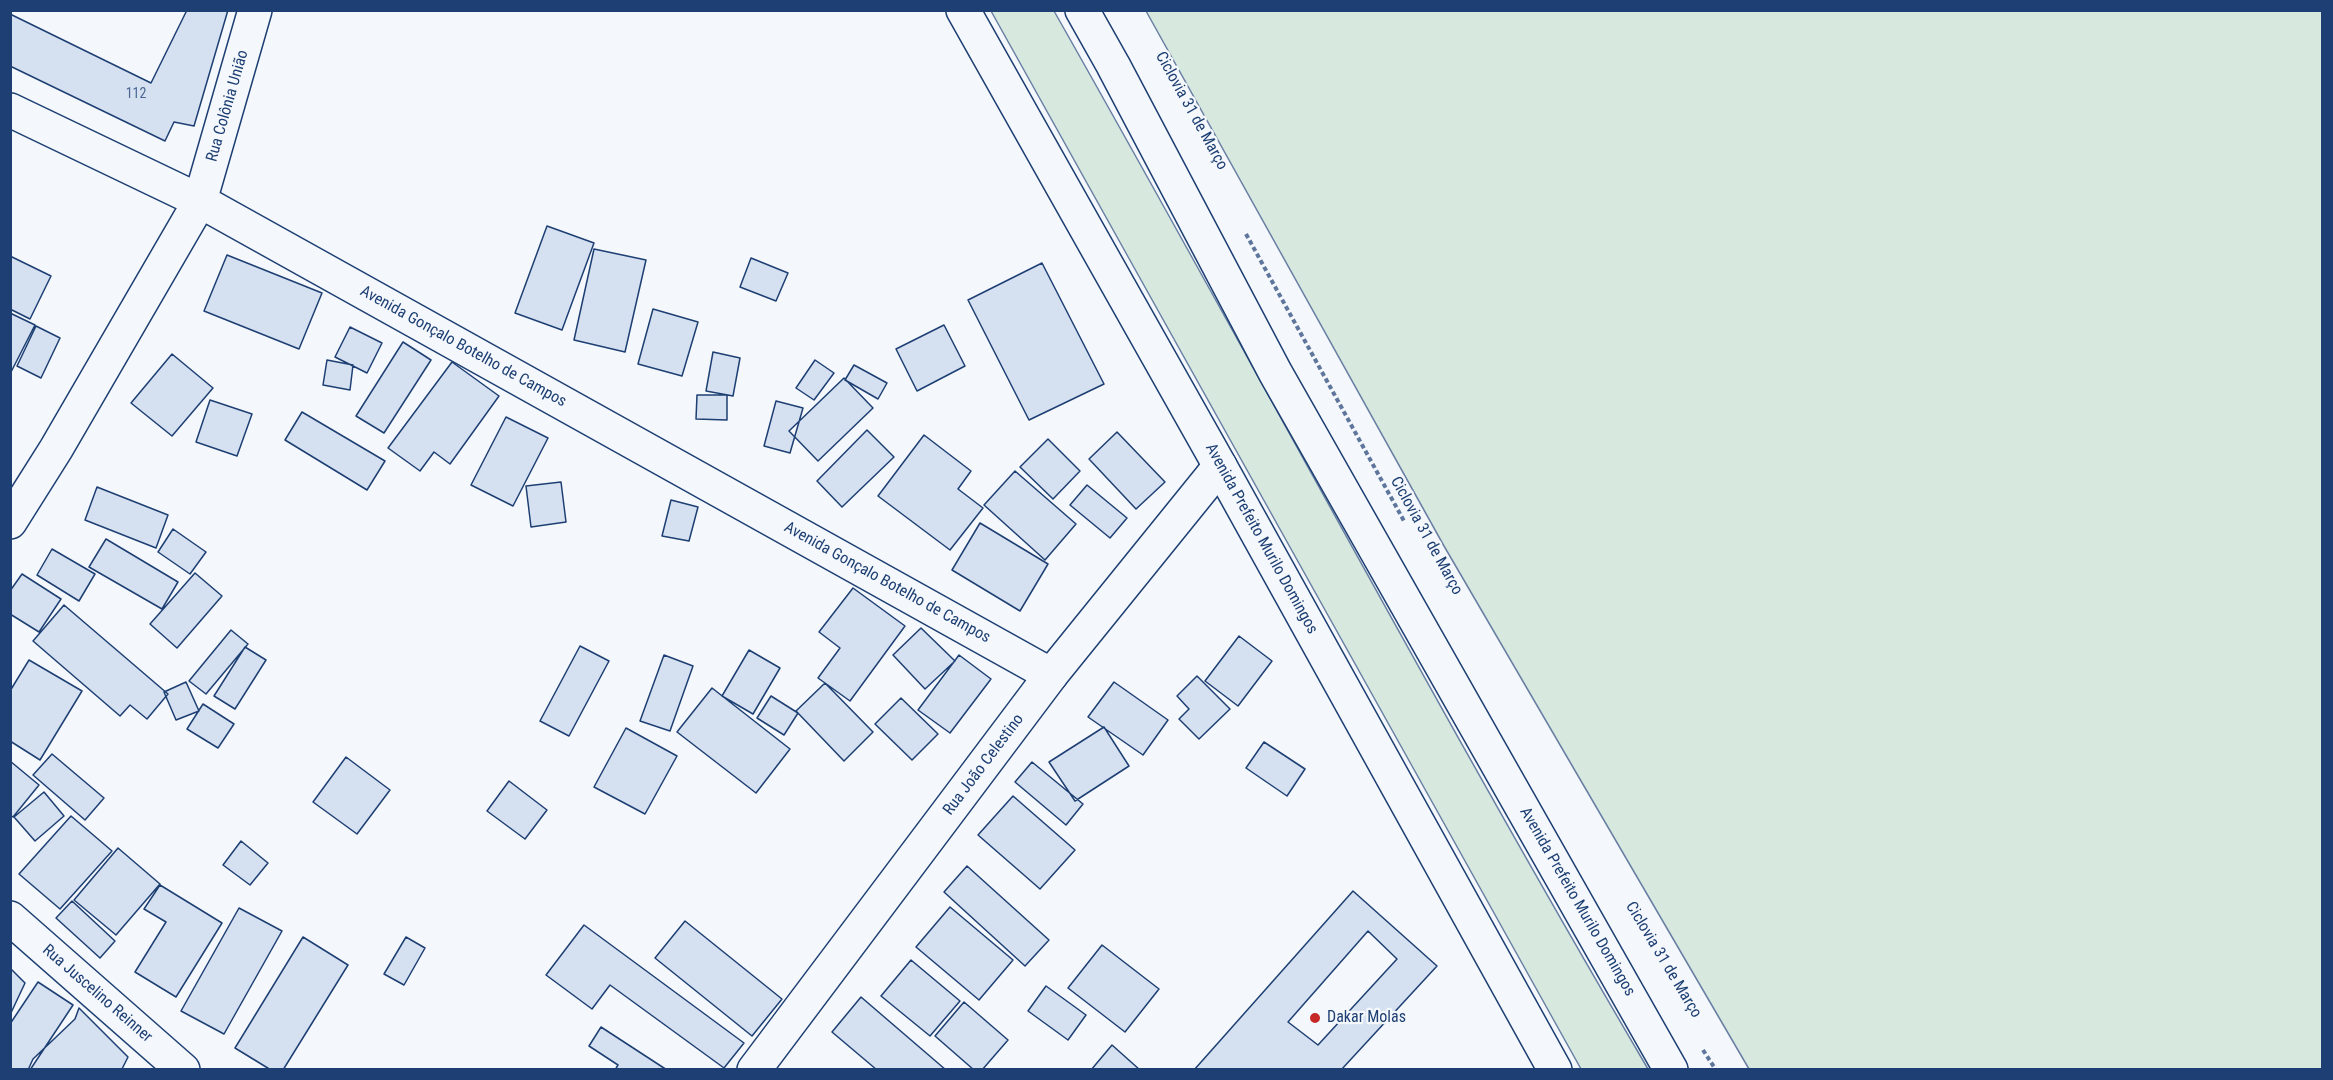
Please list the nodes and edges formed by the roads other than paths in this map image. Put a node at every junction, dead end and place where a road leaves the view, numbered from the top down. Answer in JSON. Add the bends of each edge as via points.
{"nodes":[{"id":1,"x":255,"y":10,"type":"edge"},
{"id":2,"x":963,"y":10,"type":"edge"},
{"id":3,"x":1082,"y":10,"type":"edge"},
{"id":4,"x":10,"y":110,"type":"edge"},
{"id":5,"x":201,"y":201,"type":"junction"},
{"id":6,"x":1220,"y":466,"type":"junction"},
{"id":7,"x":10,"y":522,"type":"edge"},
{"id":8,"x":1051,"y":675,"type":"junction"},
{"id":9,"x":10,"y":918,"type":"edge"},
{"id":10,"x":183,"y":1070,"type":"edge"},
{"id":11,"x":754,"y":1070,"type":"edge"},
{"id":12,"x":1555,"y":1070,"type":"edge"},
{"id":13,"x":1671,"y":1070,"type":"edge"}],
"edges":[{"from":1,"to":5,"type":"street","name":"Rua Colônia União"},
{"from":2,"to":6,"type":"street","name":"Avenida Prefeito Murilo Domingos"},
{"from":3,"to":13,"type":"street","name":"Avenida Prefeito Murilo Domingos","via":[[1275,372]]},
{"from":4,"to":5,"type":"street","name":"Avenida Gonçalo Botelho de Campos"},
{"from":5,"to":7,"type":"street"},
{"from":5,"to":8,"type":"street","name":"Avenida Gonçalo Botelho de Campos"},
{"from":6,"to":8,"type":"street","name":"Rua João Celestino"},
{"from":6,"to":12,"type":"street","name":"Avenida Prefeito Murilo Domingos"},
{"from":8,"to":11,"type":"street","name":"Rua João Celestino"},
{"from":9,"to":10,"type":"street","name":"Rua Juscelino Reinner"}]}
